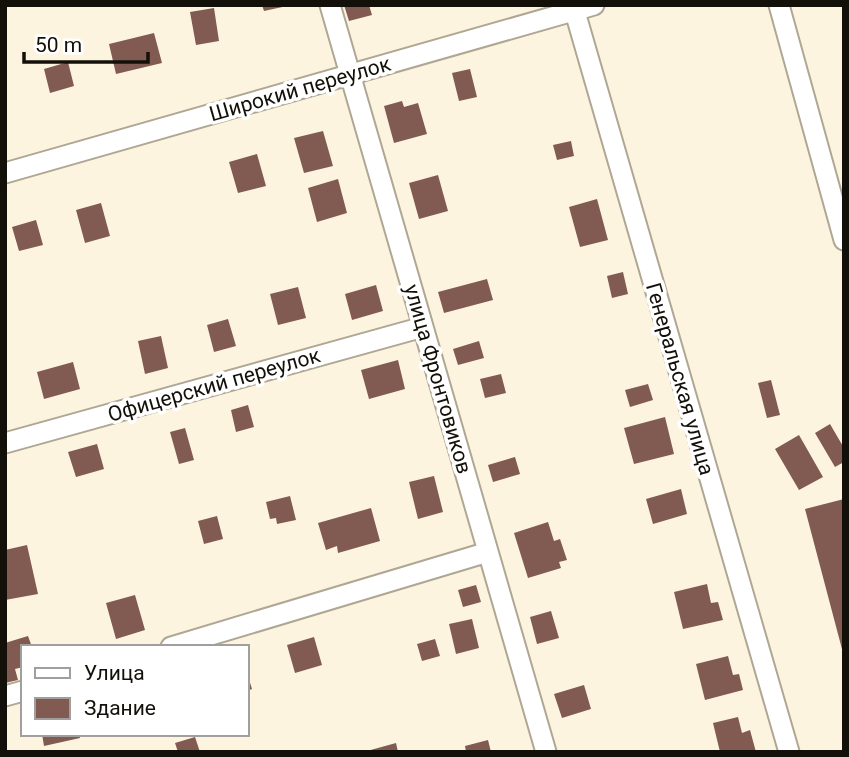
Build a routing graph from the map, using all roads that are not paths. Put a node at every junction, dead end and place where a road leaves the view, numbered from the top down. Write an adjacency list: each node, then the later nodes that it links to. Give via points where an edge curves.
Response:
1 (330, 5): 5 (street, улица Фронтовиков)
2 (594, 5): 4 (street, Широкий переулок)
3 (779, 5): 7 (street)
4 (573, 8): 5 (street, Широкий переулок); 13 (street, Генеральская улица)
5 (350, 75): 6 (street, Широкий переулок); 8 (street, улица Фронтовиков)
6 (5, 173)
7 (843, 233)
8 (423, 327): 9 (street, Офицерский переулок); 10 (street, улица Фронтовиков)
9 (5, 443)
10 (488, 552): 11 (street); 12 (street, улица Фронтовиков)
11 (178, 645)
12 (546, 752)
13 (789, 752)

